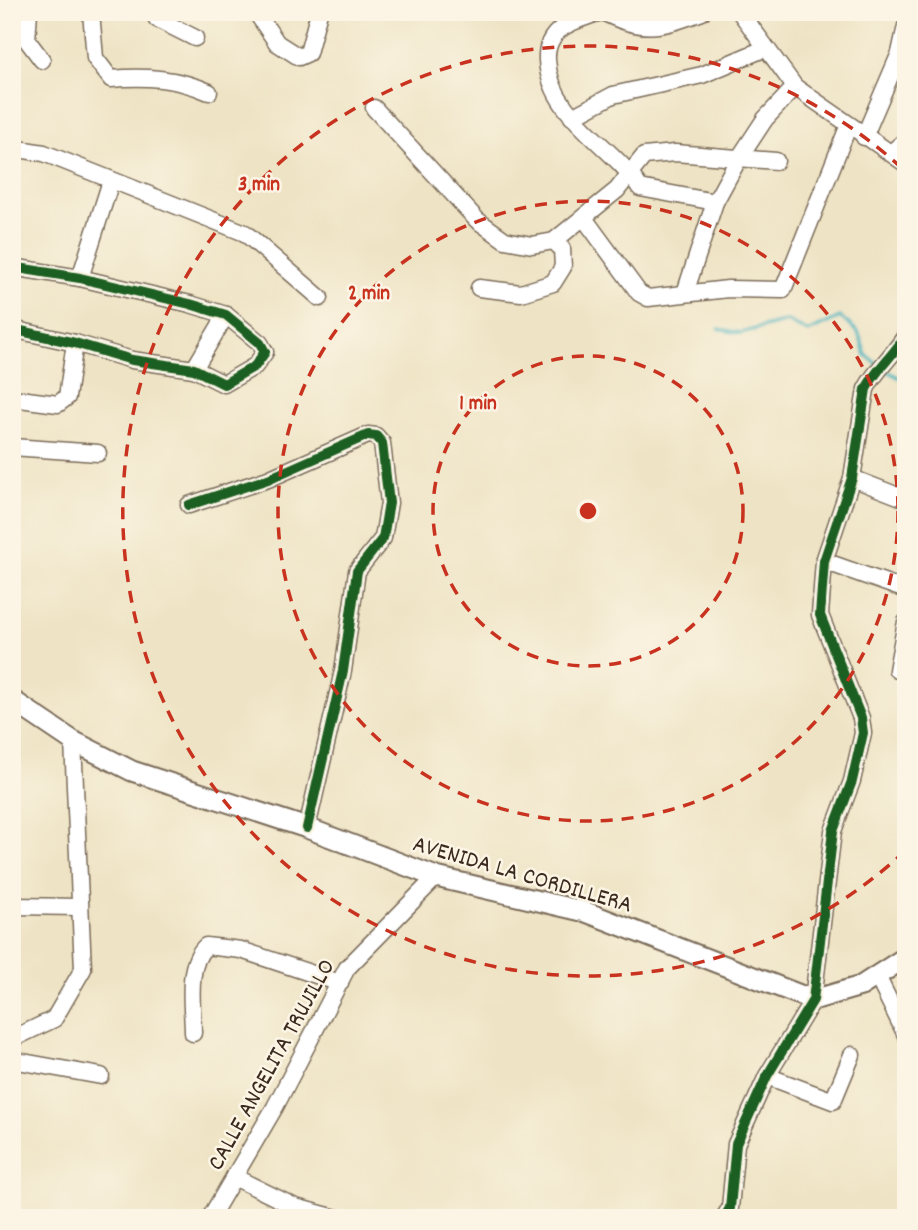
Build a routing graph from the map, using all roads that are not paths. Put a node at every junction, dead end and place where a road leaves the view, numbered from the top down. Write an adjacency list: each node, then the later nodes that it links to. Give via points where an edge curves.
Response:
1 (29, 12): 12 (street, via 27,40)
2 (91, 12): 14 (street, via 94,58 111,79 144,76)
3 (153, 12): 10 (street, via 157,19)
4 (256, 12): 5 (street, via 277,43 299,57 308,53)
5 (319, 12)
6 (602, 12): 7 (street, via 625,24 647,28); 16 (street, via 558,29 546,47 548,76)
7 (702, 12)
8 (740, 12): 11 (street)
9 (906, 26): 18 (street, via 900,54)
10 (195, 38)
11 (766, 48): 13 (street); 16 (street, via 702,75 613,95)
12 (42, 60)
13 (795, 87): 17 (street); 22 (street, via 765,119)
14 (209, 92)
15 (374, 108): 29 (street, via 447,190 505,240 532,245)
16 (572, 117): 25 (street)
17 (848, 127): 18 (street); 33 (street, via 783,290)
18 (864, 137): 21 (street)
19 (906, 140): 21 (street)
20 (12, 148): 26 (street, via 44,153)
21 (892, 152): 24 (street)
22 (738, 160): 23 (street); 25 (street, via 675,153 644,156); 27 (street)
23 (776, 161)
24 (906, 164)
25 (630, 171): 27 (street, via 640,188 648,191); 28 (street, via 617,190)
26 (111, 181): 31 (street); 34 (street, via 245,233)
27 (715, 202): 33 (street)
28 (584, 218): 29 (street); 33 (street, via 639,293 648,298)
29 (554, 241): 32 (street, via 562,249 563,267 553,283 521,293)
30 (12, 267): 31 (street)
31 (80, 278): 35 (street)
32 (479, 288)
33 (685, 293)
34 (320, 298)
35 (226, 315): 39 (street); 39 (street, via 265,352 255,366 230,383)
36 (12, 329): 38 (street)
37 (906, 335): 43 (street, via 872,376 862,405)
38 (75, 343): 39 (street, via 132,360); 40 (street, via 67,397 58,404)
39 (194, 369)
40 (12, 398)
41 (12, 447): 42 (street)
42 (98, 453)
43 (852, 478): 44 (street); 46 (street)
44 (906, 499)
45 (189, 505): 52 (street, via 268,479 368,435 383,443 389,503 383,538 357,571 343,671)
46 (824, 561): 47 (street); 59 (street, via 820,615 863,733 852,781 833,831)
47 (906, 590)
48 (906, 622): 49 (street)
49 (897, 670)
50 (12, 699): 51 (main road, AVENIDA LA CORDILLERA)
51 (72, 741): 52 (main road, AVENIDA LA CORDILLERA, via 132,771); 55 (street)
52 (307, 828): 53 (main road, AVENIDA LA CORDILLERA)
53 (436, 877): 58 (street, CALLE ANGELITA TRUJILLO, via 347,968); 59 (main road, AVENIDA LA CORDILLERA, via 586,912)
54 (12, 906): 55 (street)
55 (79, 907): 62 (street, via 83,969 54,1018)
56 (906, 957): 57 (main road)
57 (877, 976): 59 (main road, via 861,986); 61 (street)
58 (340, 983): 60 (street, via 241,950 206,946 198,953 193,972); 67 (street, CALLE ANGELITA TRUJILLO)
59 (813, 1000): 66 (street)
60 (192, 1033)
61 (906, 1035)
62 (12, 1039)
63 (852, 1055): 66 (street, via 833,1101)
64 (12, 1060): 65 (street)
65 (100, 1076)
66 (767, 1076): 70 (street, via 736,1144 730,1208)
67 (234, 1177): 68 (street, CALLE ANGELITA TRUJILLO); 69 (street, via 295,1207)
68 (209, 1218)
69 (336, 1218)
70 (724, 1218)

